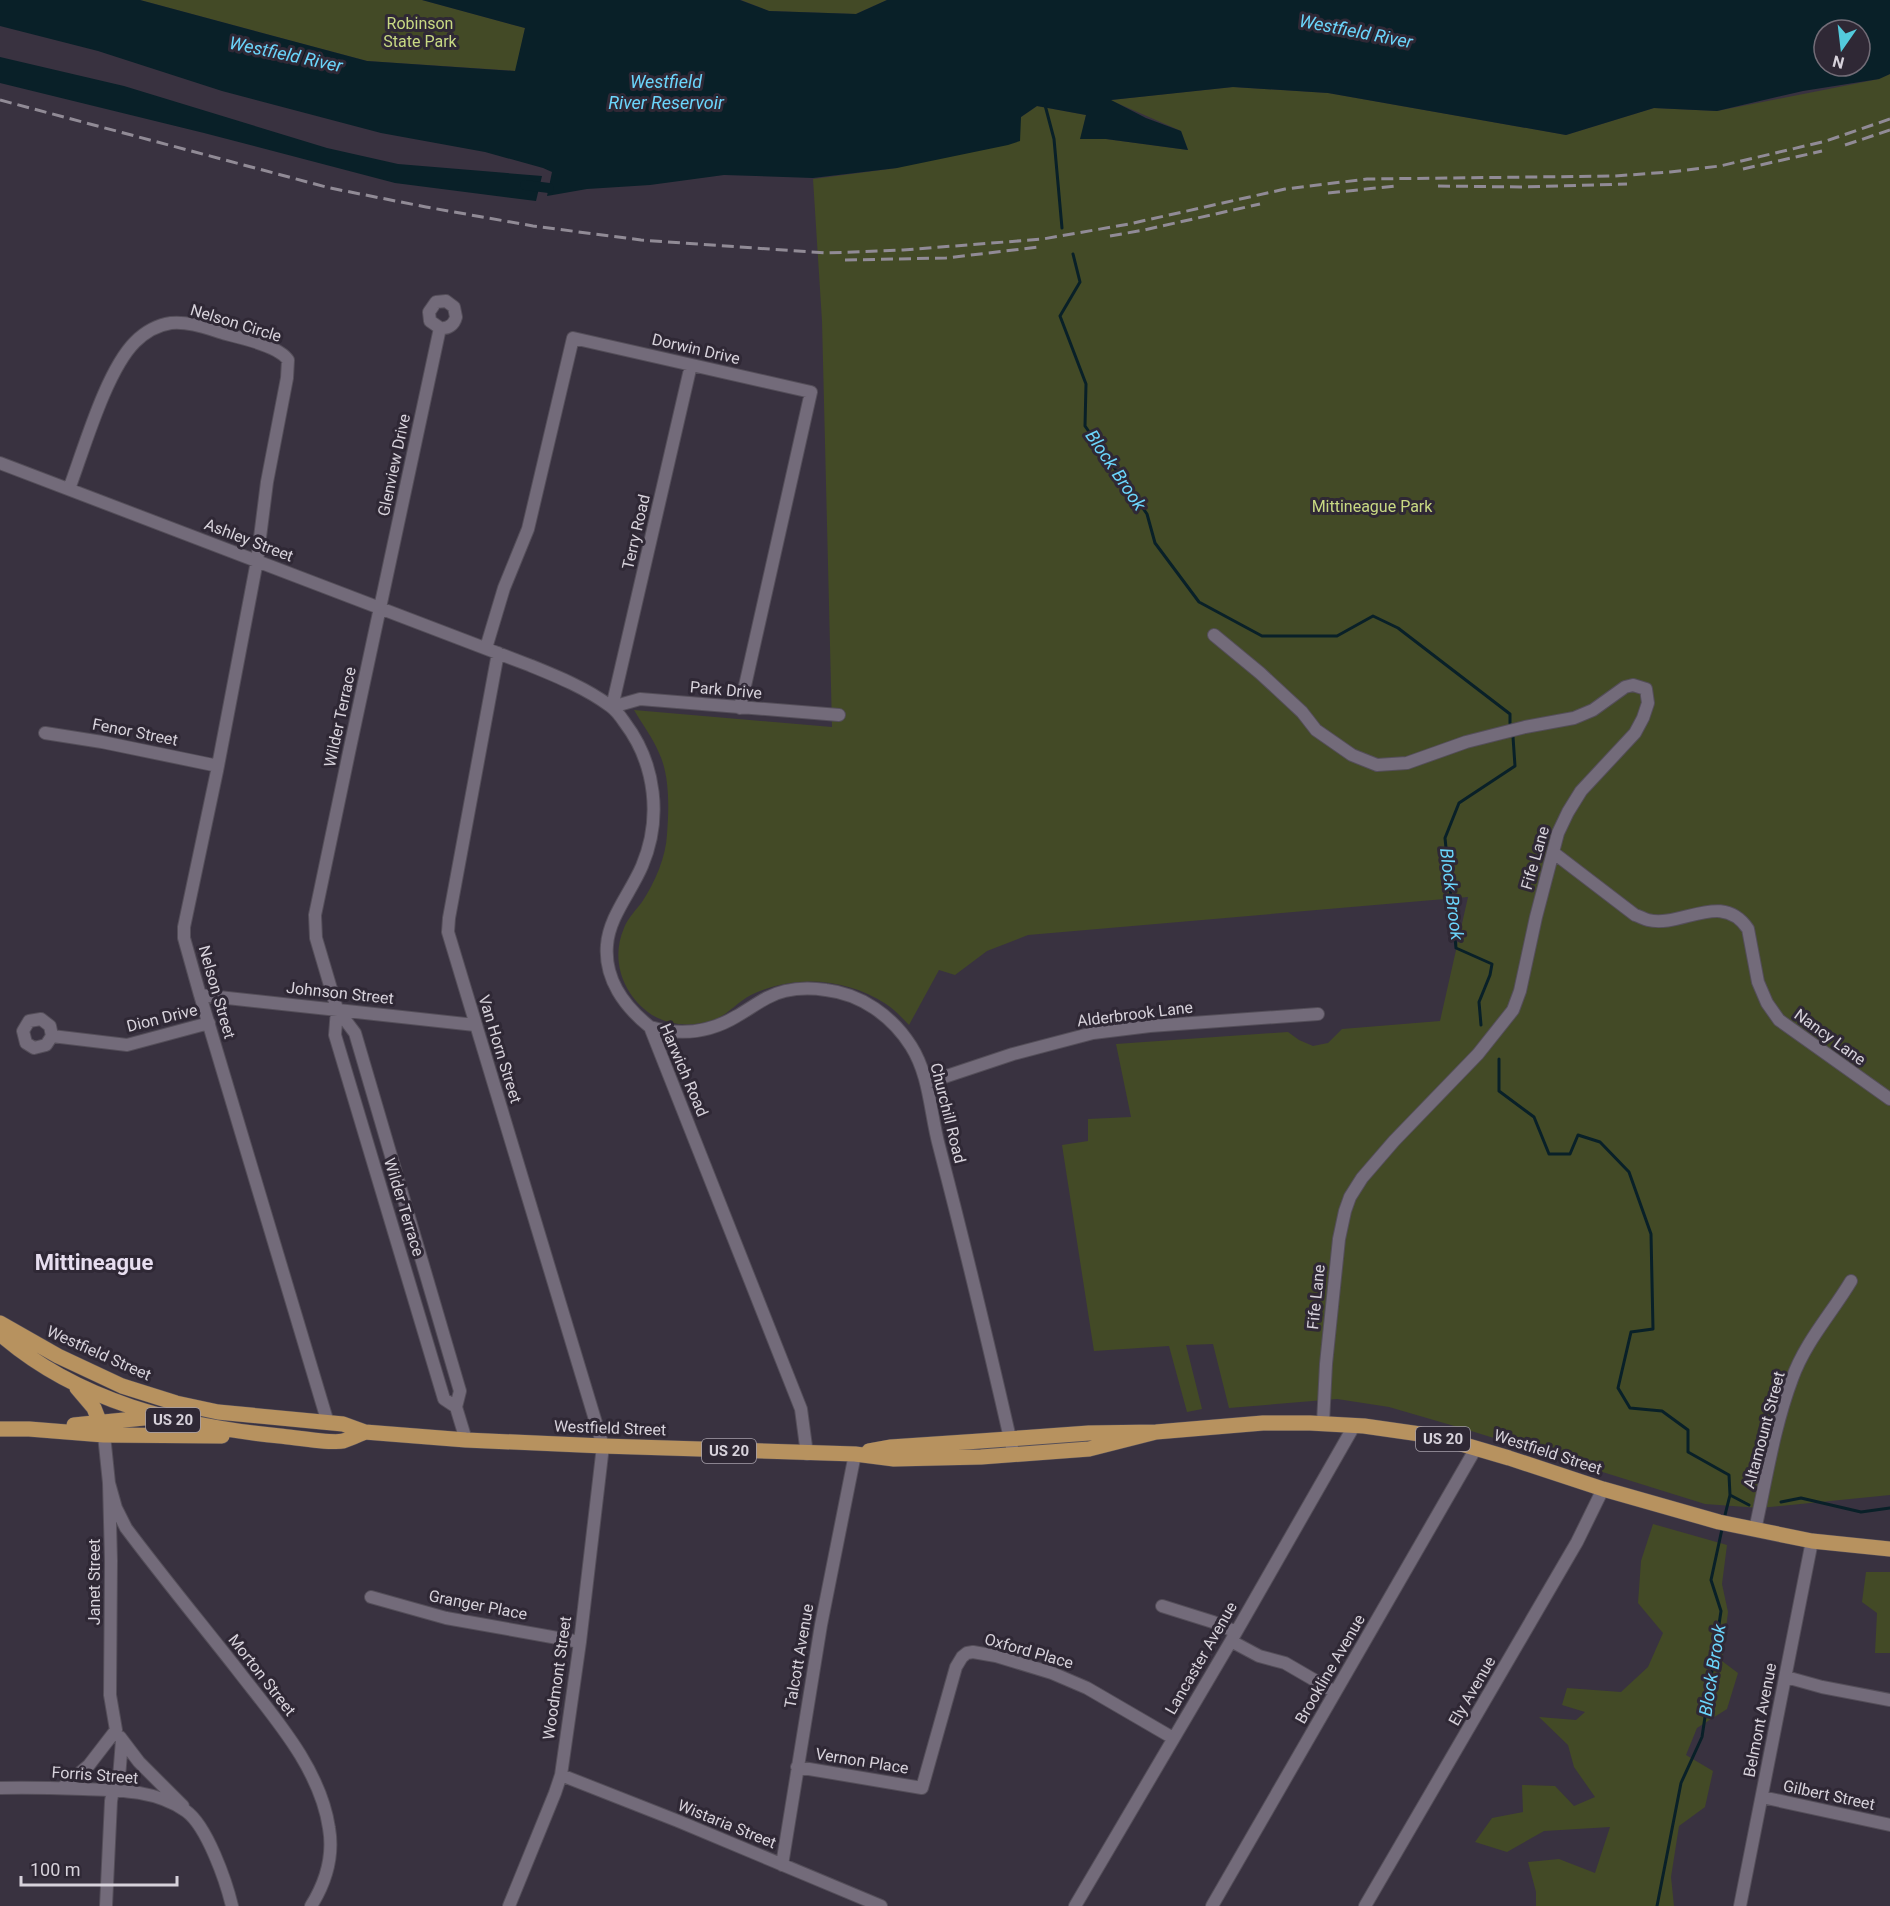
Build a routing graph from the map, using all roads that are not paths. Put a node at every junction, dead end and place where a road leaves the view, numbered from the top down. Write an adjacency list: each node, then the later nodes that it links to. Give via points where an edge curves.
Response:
1 (440, 328): 6 (street, Glenview Drive)
2 (691, 365): 8 (street, Dorwin Drive, via 573,338 528,529 498,606); 9 (street, Terry Road); 10 (street, Dorwin Drive, via 811,392)
3 (0, 463): 4 (street, Ashley Street)
4 (69, 489): 5 (street, Ashley Street); 5 (street, Nelson Circle, via 116,370 146,333 181,323 268,347 286,356 289,366)
5 (257, 561): 6 (street, Ashley Street); 13 (street, Nelson Street)
6 (381, 609): 8 (street, Ashley Street); 16 (street, Wilder Terrace, via 315,915 316,938)
7 (1214, 635): 14 (street, Fife Lane, via 1302,712 1316,730 1352,755 1377,765 1407,763 1480,738 1574,718 1597,708 1625,687 1646,689 1644,718 1581,791 1558,833)
8 (492, 651): 9 (street, Harwich Road, via 557,677); 19 (street, Van Horn Street, via 448,923)
9 (612, 707): 10 (street, Park Drive, via 639,699); 20 (street, Harwich Road, via 640,745 654,808 647,854 613,923 607,958 612,980 622,997)
10 (740, 708): 11 (street, Park Drive)
11 (839, 715)
12 (45, 733): 13 (street, Fenor Street)
13 (218, 766): 15 (street, Nelson Street, via 183,933)
14 (1554, 853): 23 (street, Nancy Lane, via 1647,920 1712,911 1735,915 1748,929 1758,982 1779,1020); 35 (street, Fife Lane, via 1512,1010 1478,1054 1387,1148 1350,1197 1339,1239)
15 (200, 994): 16 (street, Johnson Street); 18 (street, Nelson Street)
16 (337, 1008): 19 (street, Johnson Street); 24 (street, Wilder Terrace, via 355,1033); 25 (street, Wilder Terrace, via 335,1035)
17 (1318, 1014): 22 (street, Alderbrook Lane, via 1093,1033)
18 (209, 1023): 21 (street, Dion Drive, via 127,1045); 34 (street, Nelson Street)
19 (475, 1024): 44 (street, Van Horn Street)
20 (650, 1027): 22 (street, Churchill Road, via 683,1033 701,1031 786,991 844,993 873,1006 899,1031 917,1057); 46 (street, Harwich Road, via 801,1409)
21 (52, 1036)
22 (926, 1083): 42 (street, Churchill Road)
23 (1890, 1099)
24 (390, 1152): 25 (street); 26 (street, Wilder Terrace)
25 (372, 1159): 28 (street, Wilder Terrace)
26 (427, 1278): 28 (street); 32 (street, Wilder Terrace, via 460,1391)
27 (1851, 1281): 51 (street, Altamount Street, via 1811,1339 1792,1378)
28 (409, 1282): 32 (street, Wilder Terrace, via 444,1399)
29 (0, 1323): 34 (main road, Westfield Street / US 20, via 91,1372 157,1398 218,1412)
30 (0, 1334): 31 (main road, Westfield Street / US 20)
31 (66, 1378): 33 (main road, Westfield Street / US 20, via 102,1396); 38 (main road, via 89,1400)
32 (456, 1407): 43 (street, Wilder Terrace)
33 (160, 1416): 38 (main road); 39 (main road, Westfield Street / US 20)
34 (328, 1423): 40 (main road, Westfield Street / US 20)
35 (1323, 1423): 36 (main road, Westfield Street / US 20); 41 (main road, Westfield Street / US 20, via 1245,1424)
36 (1354, 1426): 45 (main road, Westfield Street / US 20, via 1419,1434); 56 (street, Lancaster Avenue)
37 (0, 1429): 38 (main road)
38 (102, 1429): 39 (main road, via 216,1437); 49 (street, Janet Street)
39 (248, 1432): 40 (main road, Westfield Street / US 20, via 342,1442)
40 (364, 1432): 43 (main road, Westfield Street / US 20)
41 (1155, 1432): 42 (main road, Westfield Street / US 20); 48 (main road, Westfield Street / US 20, via 1089,1449)
42 (1010, 1439): 47 (main road, Westfield Street / US 20, via 891,1447); 48 (street, Churchill Road)
43 (466, 1440): 44 (main road, Westfield Street / US 20)
44 (603, 1446): 46 (main road, Westfield Street / US 20); 57 (street, Woodmont Street)
45 (1476, 1448): 50 (main road, Westfield Street / US 20); 59 (street, Brookline Avenue)
46 (807, 1454): 47 (main road, Westfield Street / US 20)
47 (855, 1454): 48 (main road, Westfield Street / US 20, via 894,1459); 63 (street, Talcott Avenue)
48 (1014, 1454)
49 (109, 1483): 61 (street, Janet Street, via 110,1695); 75 (street, Morton Street, via 126,1528 284,1730 309,1772 325,1811 331,1845 325,1878)
50 (1603, 1489): 51 (main road, Westfield Street / US 20); 80 (street, Ely Avenue, via 1571,1553)
51 (1755, 1530): 52 (main road, Westfield Street / US 20)
52 (1812, 1541): 53 (main road, Westfield Street / US 20); 58 (street, Belmont Avenue)
53 (1890, 1549)
54 (371, 1597): 57 (street, Granger Place, via 446,1618)
55 (1162, 1606): 56 (street, via 1213,1622)
56 (1234, 1636): 59 (street, via 1259,1656 1285,1664); 62 (street, Lancaster Avenue)
57 (580, 1642): 64 (street, Woodmont Street)
58 (1786, 1677): 60 (street); 69 (street, Belmont Avenue)
59 (1335, 1692): 79 (street, Brookline Avenue)
60 (1890, 1700)
61 (119, 1735): 66 (street); 68 (street, Janet Street, via 119,1778); 70 (street, Janet Street)
62 (1173, 1738): 67 (street, Oxford Place, via 1065,1677 996,1656 967,1653 956,1667); 78 (street, Lancaster Avenue)
63 (797, 1767): 67 (street, Vernon Place); 72 (street, Talcott Avenue)
64 (561, 1775): 72 (street, Wistaria Street); 76 (street, Woodmont Street)
65 (0, 1788): 66 (street, Forris Street)
66 (62, 1788): 68 (street, Forris Street)
67 (922, 1788)
68 (113, 1790): 70 (street, Forris Street, via 154,1796); 73 (street, Janet Street)
69 (1762, 1797): 71 (street, Gilbert Street); 81 (street, Belmont Avenue)
70 (187, 1812): 74 (street, Forris Street, via 216,1858)
71 (1890, 1825)
72 (782, 1865): 77 (street, Wistaria Street)
73 (106, 1906)
74 (232, 1906)
75 (311, 1906)
76 (509, 1906)
77 (881, 1906)
78 (1075, 1906)
79 (1212, 1906)
80 (1365, 1906)
81 (1740, 1906)

